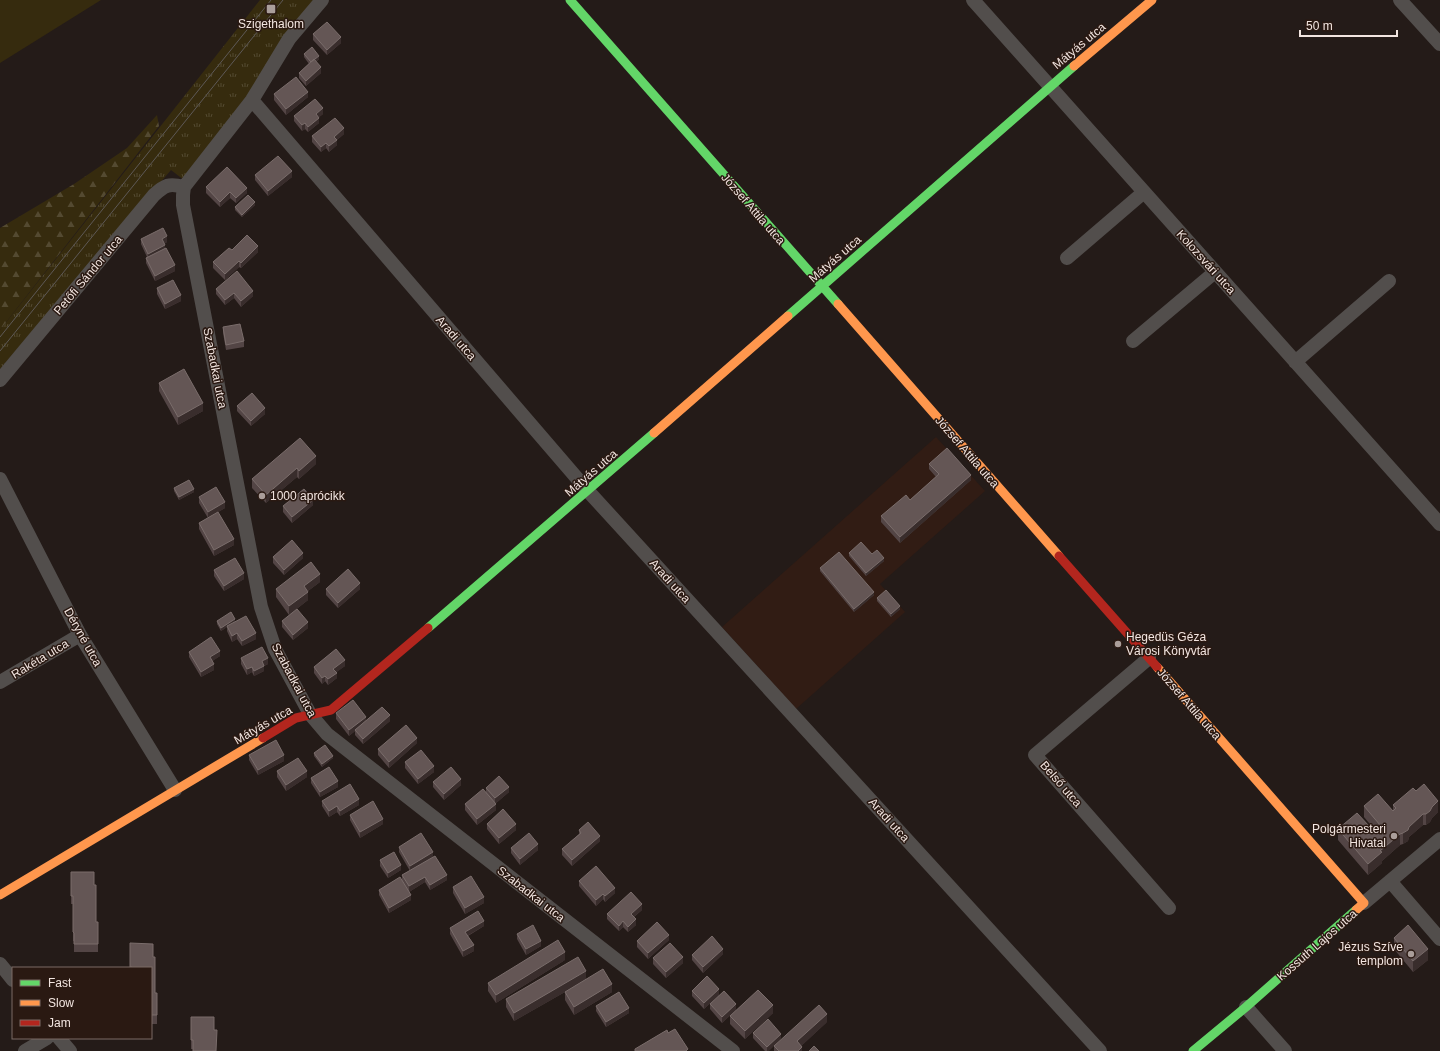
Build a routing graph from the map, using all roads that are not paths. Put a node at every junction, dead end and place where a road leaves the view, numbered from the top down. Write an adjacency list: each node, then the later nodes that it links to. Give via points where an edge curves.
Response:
1 (322, 0): 8 (street, via 289,39)
2 (570, 0): 14 (street, József Attila utca)
3 (973, 0): 7 (street, Kolozsvári utca)
4 (1152, 0): 7 (street, Mátyás utca)
5 (1400, 0): 6 (street)
6 (1440, 44)
7 (1050, 87): 10 (street, Kolozsvári utca); 14 (street, Mátyás utca)
8 (252, 100): 9 (street); 19 (street, Aradi utca)
9 (184, 187): 17 (street, Petőfi Sándor utca, via 174,184 163,187 154,195); 24 (street, Szabadkai utca, via 183,205 261,607 275,649)
10 (1144, 192): 11 (street); 12 (street, Kolozsvári utca)
11 (1067, 258)
12 (1215, 272): 15 (street); 16 (street, Kolozsvári utca)
13 (1389, 281): 16 (street)
14 (821, 287): 19 (street, Mátyás utca); 22 (street, József Attila utca)
15 (1133, 341)
16 (1295, 362): 20 (street, Kolozsvári utca)
17 (0, 380)
18 (0, 479): 21 (street, Déryné utca)
19 (588, 491): 24 (street, Mátyás utca, via 331,710); 40 (street, Aradi utca)
20 (1440, 524)
21 (80, 635): 23 (street, Rakéta utca); 25 (street, Déryné utca)
22 (1149, 658): 29 (street, József Attila utca); 30 (street, Belső utca, via 1035,755)
23 (0, 682)
24 (310, 714): 25 (street, Mátyás utca, via 296,718); 39 (street, Szabadkai utca, via 327,734 361,762)
25 (175, 790): 28 (street, Mátyás utca)
26 (1440, 839): 27 (street, Kossuth Lajos utca)
27 (1390, 881): 29 (street, Kossuth Lajos utca); 31 (street)
28 (0, 895)
29 (1364, 903): 34 (street, Kossuth Lajos utca)
30 (1169, 908)
31 (1440, 939)
32 (0, 964): 33 (street)
33 (12, 979)
34 (1246, 1007): 41 (street, Kossuth Lajos utca); 42 (street)
35 (44, 1039): 37 (street)
36 (61, 1039): 38 (street)
37 (25, 1051)
38 (70, 1051)
39 (733, 1051)
40 (1100, 1051)
41 (1193, 1051)
42 (1285, 1051)

